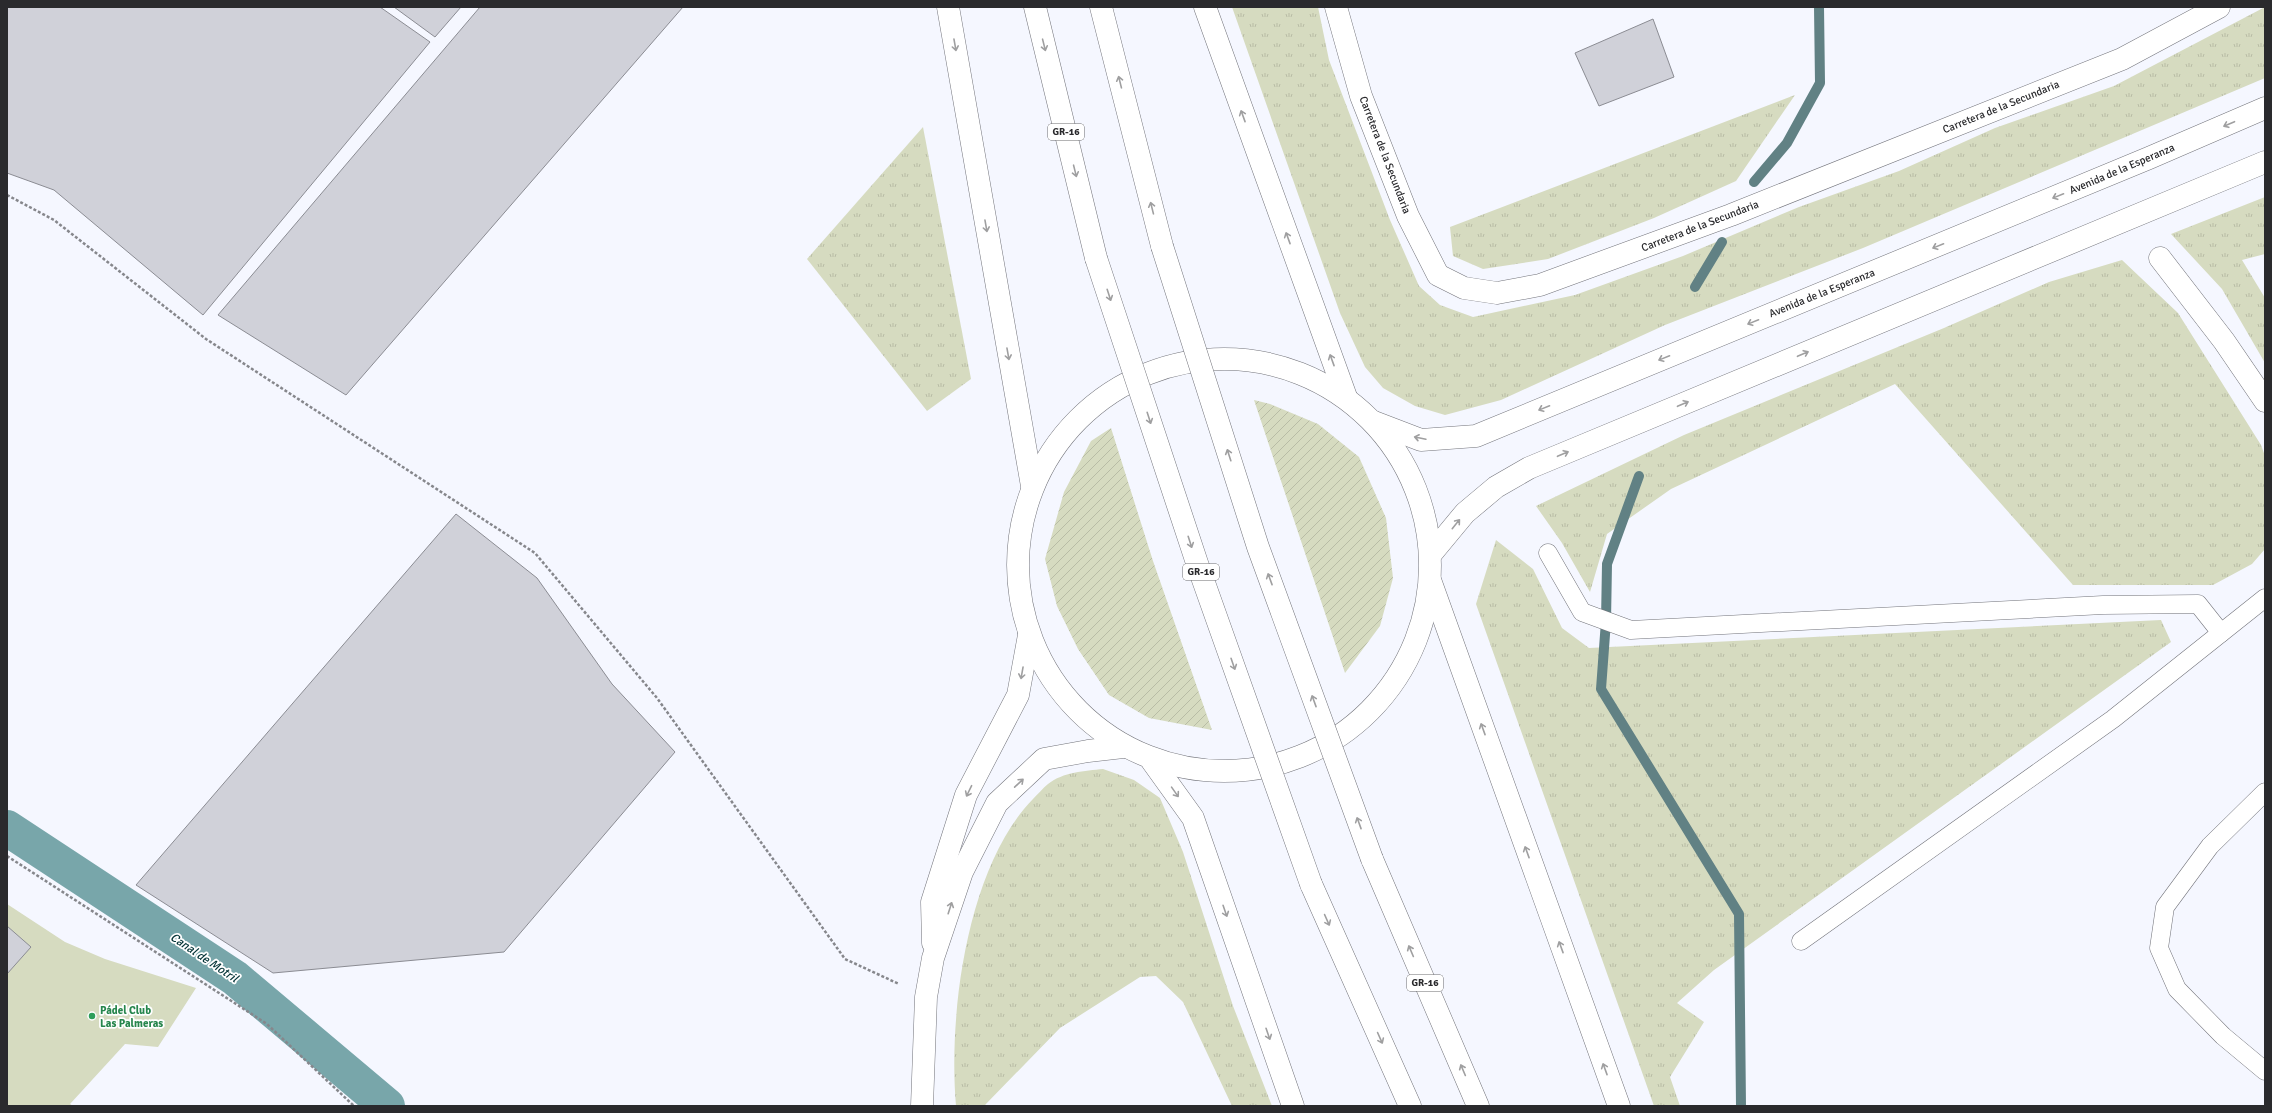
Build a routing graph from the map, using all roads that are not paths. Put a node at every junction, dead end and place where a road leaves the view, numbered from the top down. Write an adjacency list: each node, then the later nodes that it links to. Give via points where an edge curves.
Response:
1 (948, 7): 13 (main road, one-way to 13)
2 (1035, 7): 28 (main road, GR-16, one-way to 28, bridge, via 1096,258 1197,563 1311,884)
3 (1101, 7): 29 (main road, GR-16, one-way to 3, bridge, via 1372,860 1258,547 1162,246)
4 (1205, 7): 10 (main road, one-way to 4)
5 (1336, 7): 6 (main road, Carretera de la Secundaria, via 1364,103 1408,216 1438,274 1464,288 1497,294 1540,285 1731,215 2122,59)
6 (2219, 7)
7 (2265, 108): 12 (main road, Avenida de la Esperanza, one-way to 12, via 2150,158 1476,436 1421,440)
8 (2265, 162): 15 (main road, one-way to 8, via 1465,513 1496,487 1529,468)
9 (2160, 258): 11 (main road, via 2224,341)
10 (1346, 397): 12 (main road); 13 (main road, via 1290,368 1229,357 1168,365 1111,391 1065,433)
11 (2265, 401)
12 (1374, 422): 15 (main road, via 1404,461 1422,506)
13 (1032, 486): 19 (main road, via 1019,535 1018,586)
14 (1548, 553): 18 (lane, via 1582,612 1631,630 2103,605 2198,604)
15 (1431, 554): 16 (main road)
16 (1430, 580): 21 (main road, via 1416,642 1384,697 1336,740 1278,766 1214,773); 30 (main road, one-way to 16)
17 (2265, 598): 18 (lane)
18 (2221, 633): 23 (lane, via 2113,719)
19 (1029, 635): 20 (main road, via 1050,680 1083,718); 24 (main road, one-way to 24, via 1018,694 966,795 932,902)
20 (1124, 747): 21 (main road); 24 (main road, one-way to 20, via 962,872 997,803 1044,759)
21 (1152, 760): 27 (main road, one-way to 27, via 1193,818)
22 (2265, 792): 25 (lane, via 2210,846 2165,907 2159,948 2177,989 2223,1036)
23 (1800, 941)
24 (933, 958): 26 (main road, via 926,997)
25 (2265, 1071)
26 (922, 1106)
27 (1293, 1106)
28 (1410, 1106)
29 (1478, 1106)
30 (1619, 1106)

